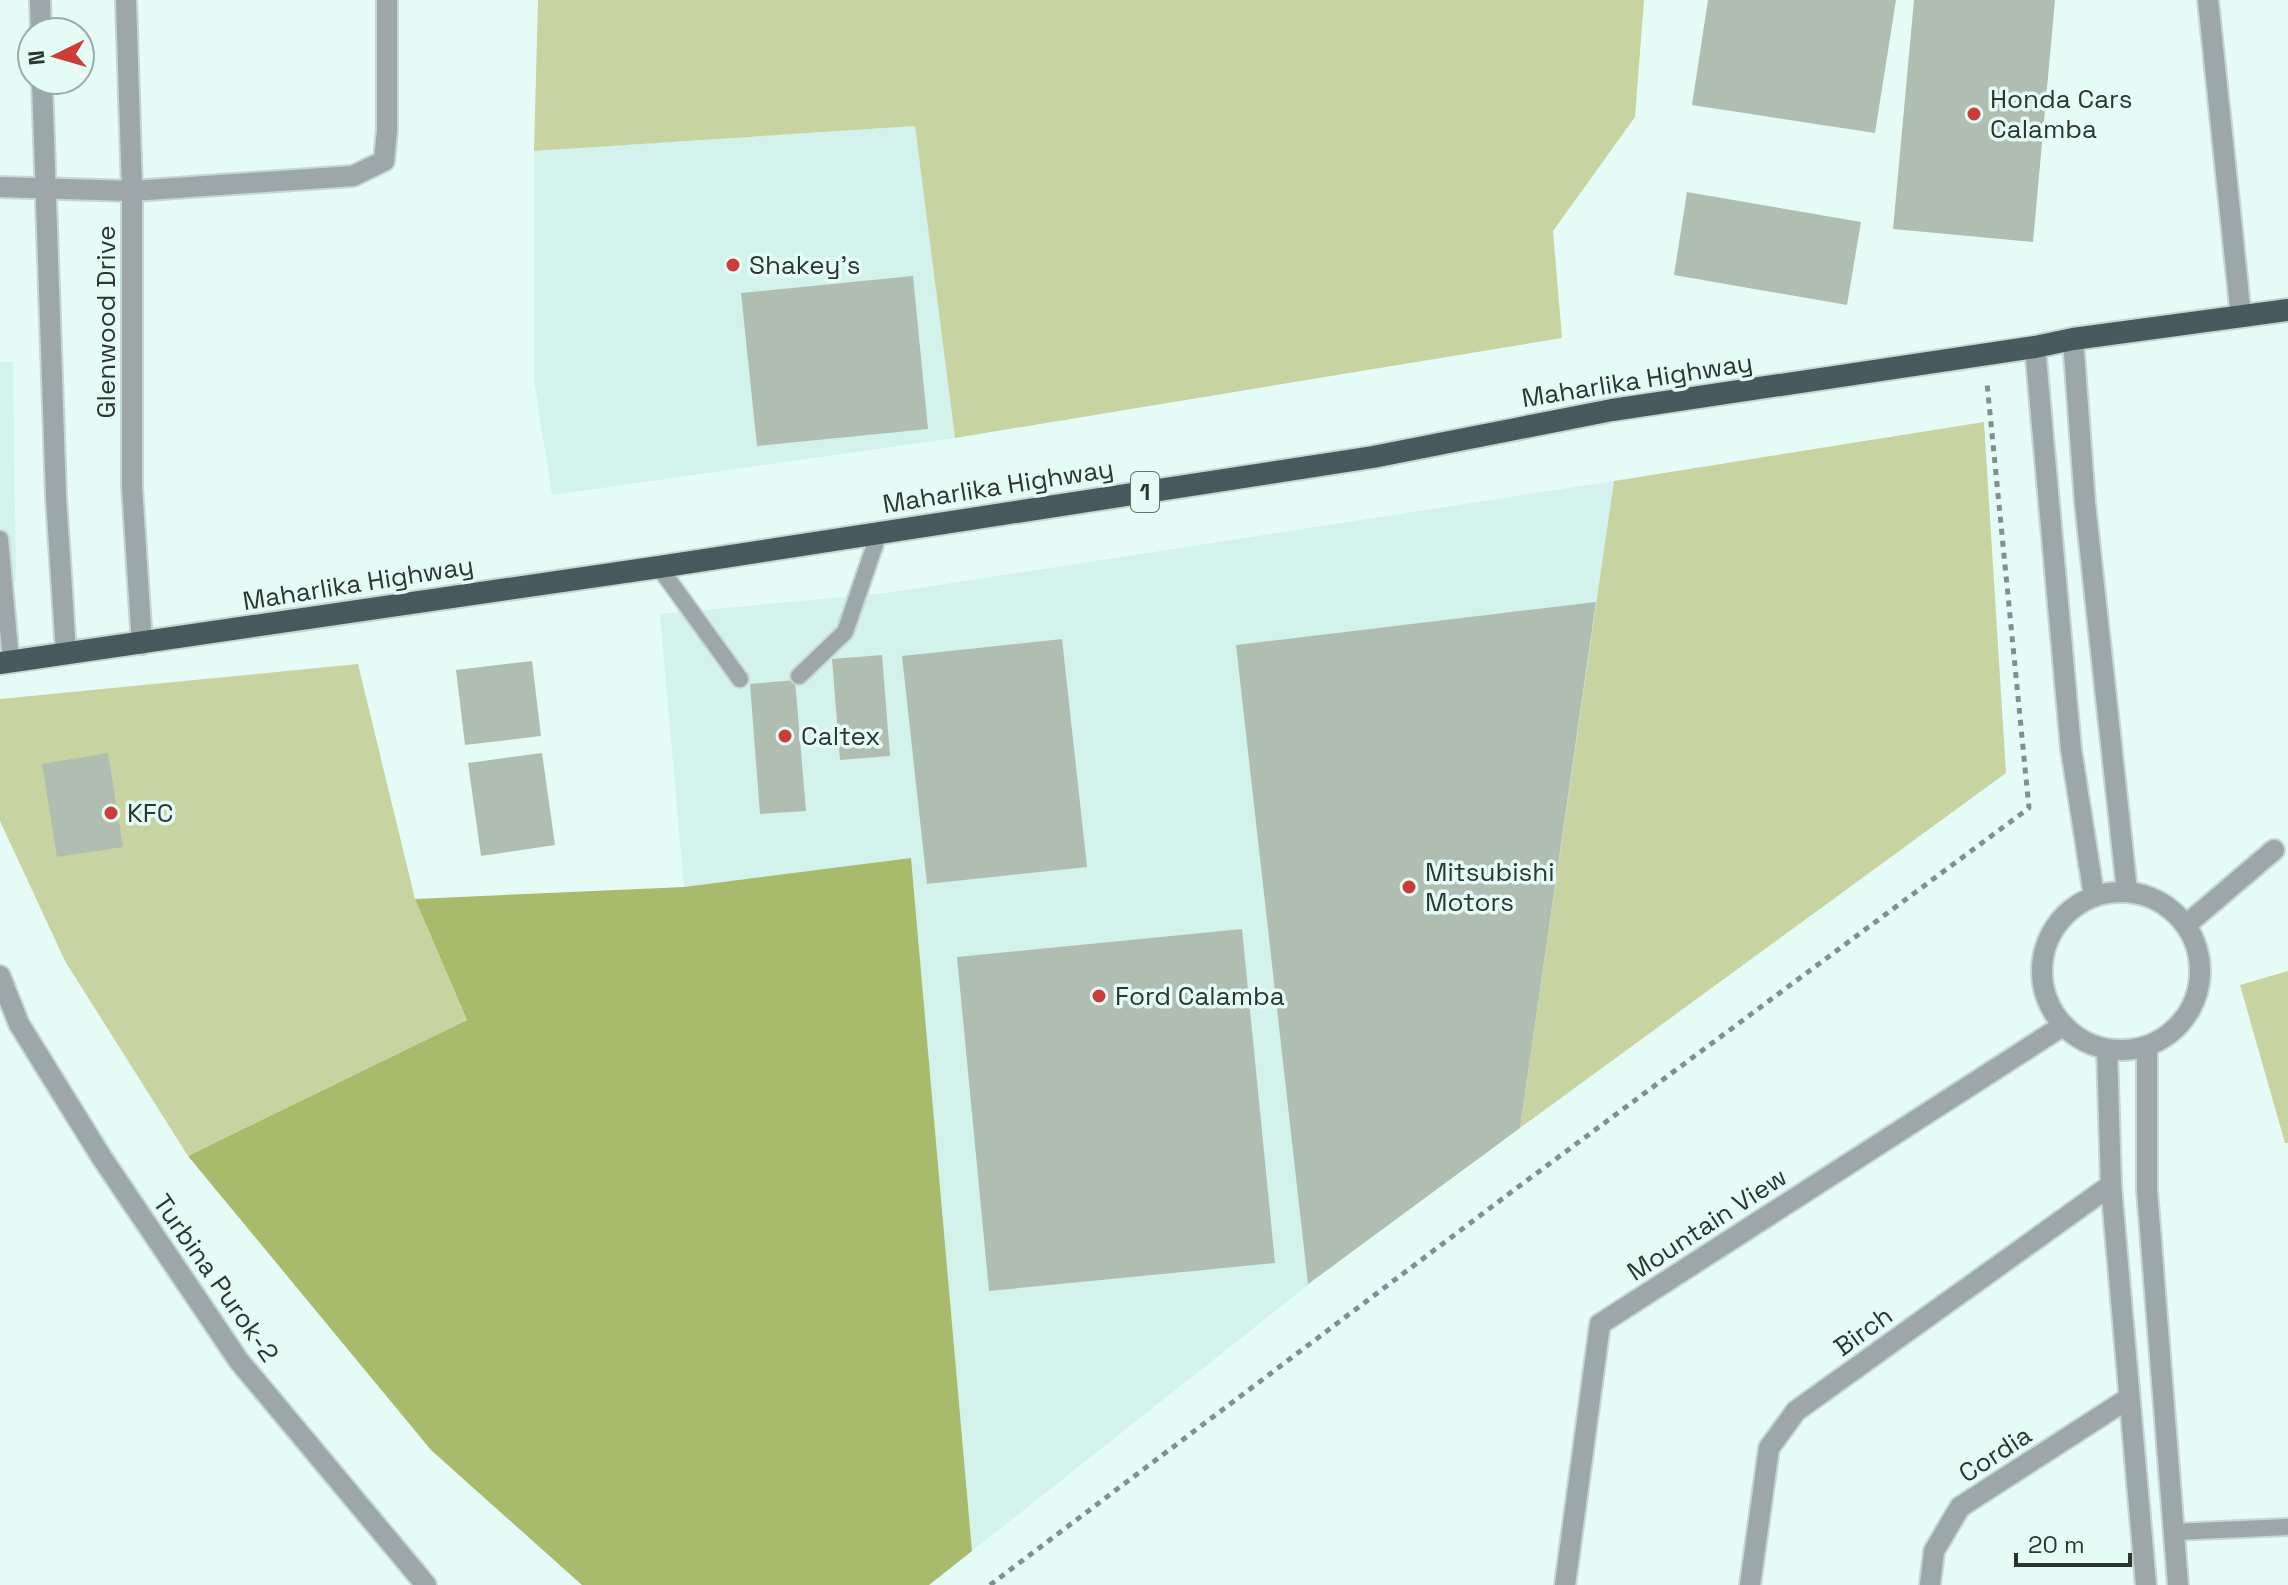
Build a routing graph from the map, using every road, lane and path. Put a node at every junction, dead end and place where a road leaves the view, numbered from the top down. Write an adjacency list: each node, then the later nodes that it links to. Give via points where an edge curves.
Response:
1 (126, 0): 7 (street, Glenwood Drive)
2 (387, 0): 7 (street, via 384,161 353,176)
3 (2208, 0): 9 (street)
4 (42, 96): 6 (street, Glenwood Drive)
5 (0, 187): 6 (street)
6 (43, 188): 7 (street); 17 (street, Glenwood Drive)
7 (132, 191): 16 (street, Glenwood Drive, via 132,487)
8 (2288, 310): 9 (highway, Maharlika Highway / 1)
9 (2241, 317): 10 (highway, Maharlika Highway / 1)
10 (2073, 339): 11 (highway, Maharlika Highway / 1); 22 (street, via 2085,503)
11 (2035, 347): 12 (highway, Maharlika Highway / 1); 23 (street, via 2071,749)
12 (1985, 354): 13 (highway, Maharlika Highway / 1, via 1612,410 1373,457); 34 (path, via 2029,808)
13 (879, 533): 15 (highway, Maharlika Highway / 1); 19 (lane, via 845,632)
14 (0, 539): 18 (lane)
15 (659, 567): 16 (highway, Maharlika Highway / 1); 20 (lane)
16 (142, 644): 17 (highway, Maharlika Highway / 1)
17 (66, 654): 18 (highway, Maharlika Highway / 1)
18 (5, 662)
19 (799, 676)
20 (740, 679)
21 (2274, 850): 24 (street)
22 (2127, 891): 23 (street); 24 (street, via 2170,908)
23 (2094, 896): 26 (street, via 2071,909 2054,928 2044,952 2049,1003)
24 (2186, 925): 27 (street, via 2197,947 2197,995 2185,1017)
25 (0, 976): 33 (street, Turbina Purok-2, via 19,1024 239,1361)
26 (2064, 1025): 28 (street, via 2083,1041); 35 (street, Mountain View, via 1600,1324)
27 (2147, 1046): 28 (street); 32 (street, via 2147,1190)
28 (2107, 1049): 29 (street)
29 (2111, 1185): 30 (street); 36 (street, Birch, via 1796,1411 1769,1448)
30 (2129, 1398): 37 (street, Cordia, via 1960,1507 1934,1551); 38 (street)
31 (2288, 1527): 32 (lane)
32 (2173, 1532): 39 (street)
33 (426, 1585)
34 (990, 1585)
35 (1565, 1585)
36 (1750, 1585)
37 (1930, 1585)
38 (2146, 1585)
39 (2178, 1585)

